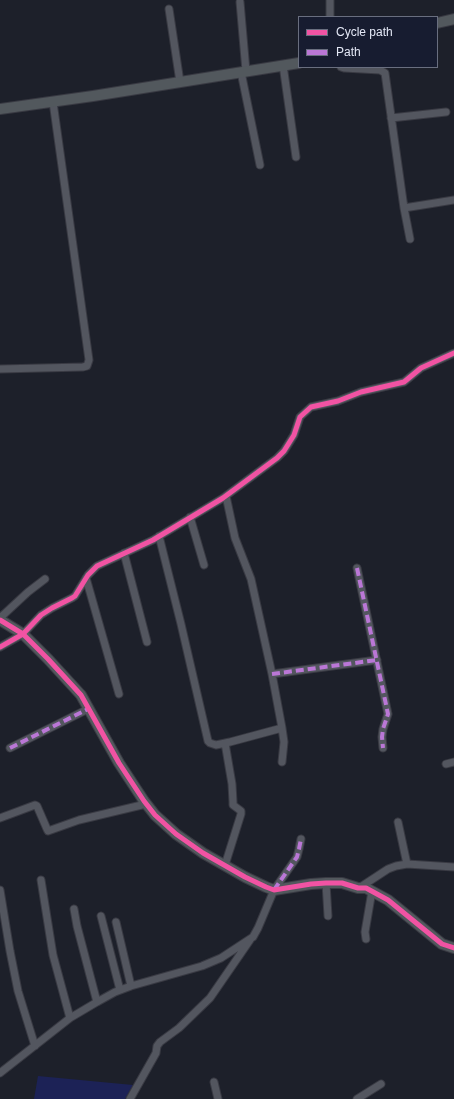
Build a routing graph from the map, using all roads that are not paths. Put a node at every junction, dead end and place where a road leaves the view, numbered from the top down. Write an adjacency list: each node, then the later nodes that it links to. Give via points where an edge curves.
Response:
1 (330, 0): 4 (street)
2 (240, 2): 10 (street)
3 (169, 8): 11 (street)
4 (330, 16)
5 (454, 20): 6 (street)
6 (438, 23)
7 (298, 62): 8 (street)
8 (283, 65): 10 (street); 16 (street)
9 (344, 68): 15 (street, via 380,70 385,73)
10 (244, 72): 11 (street); 17 (street)
11 (180, 82): 12 (street)
12 (53, 102): 13 (street); 22 (street, via 89,360 87,366 83,367)
13 (0, 109)
14 (446, 112): 15 (street)
15 (391, 118): 19 (street)
16 (296, 157)
17 (260, 165)
18 (454, 200): 19 (street)
19 (404, 208): 20 (street)
20 (410, 239)
21 (454, 353): 23 (street, via 426,365 404,382 311,407 300,417 294,435 284,452)
22 (0, 369)
23 (226, 496): 24 (street); 36 (street, via 235,538 251,579)
24 (190, 517): 25 (street); 27 (street)
25 (159, 536): 26 (street); 40 (street, via 208,741 216,745)
26 (124, 553): 29 (street, via 97,566); 33 (street)
27 (204, 565)
28 (357, 568): 35 (street)
29 (86, 578): 32 (street, via 75,596 46,611); 37 (street)
30 (45, 579): 31 (street)
31 (0, 619): 32 (street)
32 (23, 634): 34 (street); 38 (street, via 81,695)
33 (147, 642)
34 (0, 647)
35 (377, 660): 36 (street); 42 (street, via 388,714 382,737)
36 (272, 674): 39 (street)
37 (119, 694)
38 (88, 709): 41 (street); 46 (street, via 118,763)
39 (282, 728): 40 (street); 43 (street)
40 (225, 743): 51 (street, via 233,802 242,814)
41 (10, 748)
42 (384, 748)
43 (282, 762)
44 (454, 762): 45 (street)
45 (446, 764)
46 (146, 804): 47 (street, via 79,820 48,831 35,805); 51 (street, via 176,834)
47 (0, 818)
48 (398, 822): 50 (street)
49 (300, 839): 57 (street, via 297,857)
50 (407, 864): 52 (street); 55 (street, via 388,869)
51 (224, 865): 57 (street)
52 (454, 867)
53 (41, 880): 69 (street, via 53,955)
54 (326, 883): 55 (street, via 342,883); 57 (street); 61 (street)
55 (358, 888): 58 (street)
56 (0, 890): 70 (street, via 18,991)
57 (274, 890): 63 (street)
58 (372, 891): 64 (street); 65 (street, via 388,900 442,944)
59 (74, 909): 68 (street)
60 (101, 916): 67 (street)
61 (328, 916)
62 (116, 922): 66 (street)
63 (253, 937): 66 (street, via 221,958 202,966); 74 (street, via 210,998 179,1028 160,1042)
64 (366, 939)
65 (454, 948)
66 (131, 986): 67 (street)
67 (120, 990): 68 (street)
68 (96, 1002): 69 (street)
69 (70, 1018): 70 (street)
70 (35, 1046): 71 (street)
71 (0, 1073)
72 (214, 1082): 75 (street)
73 (381, 1084): 76 (street)
74 (130, 1099)
75 (218, 1099)
76 (356, 1099)

